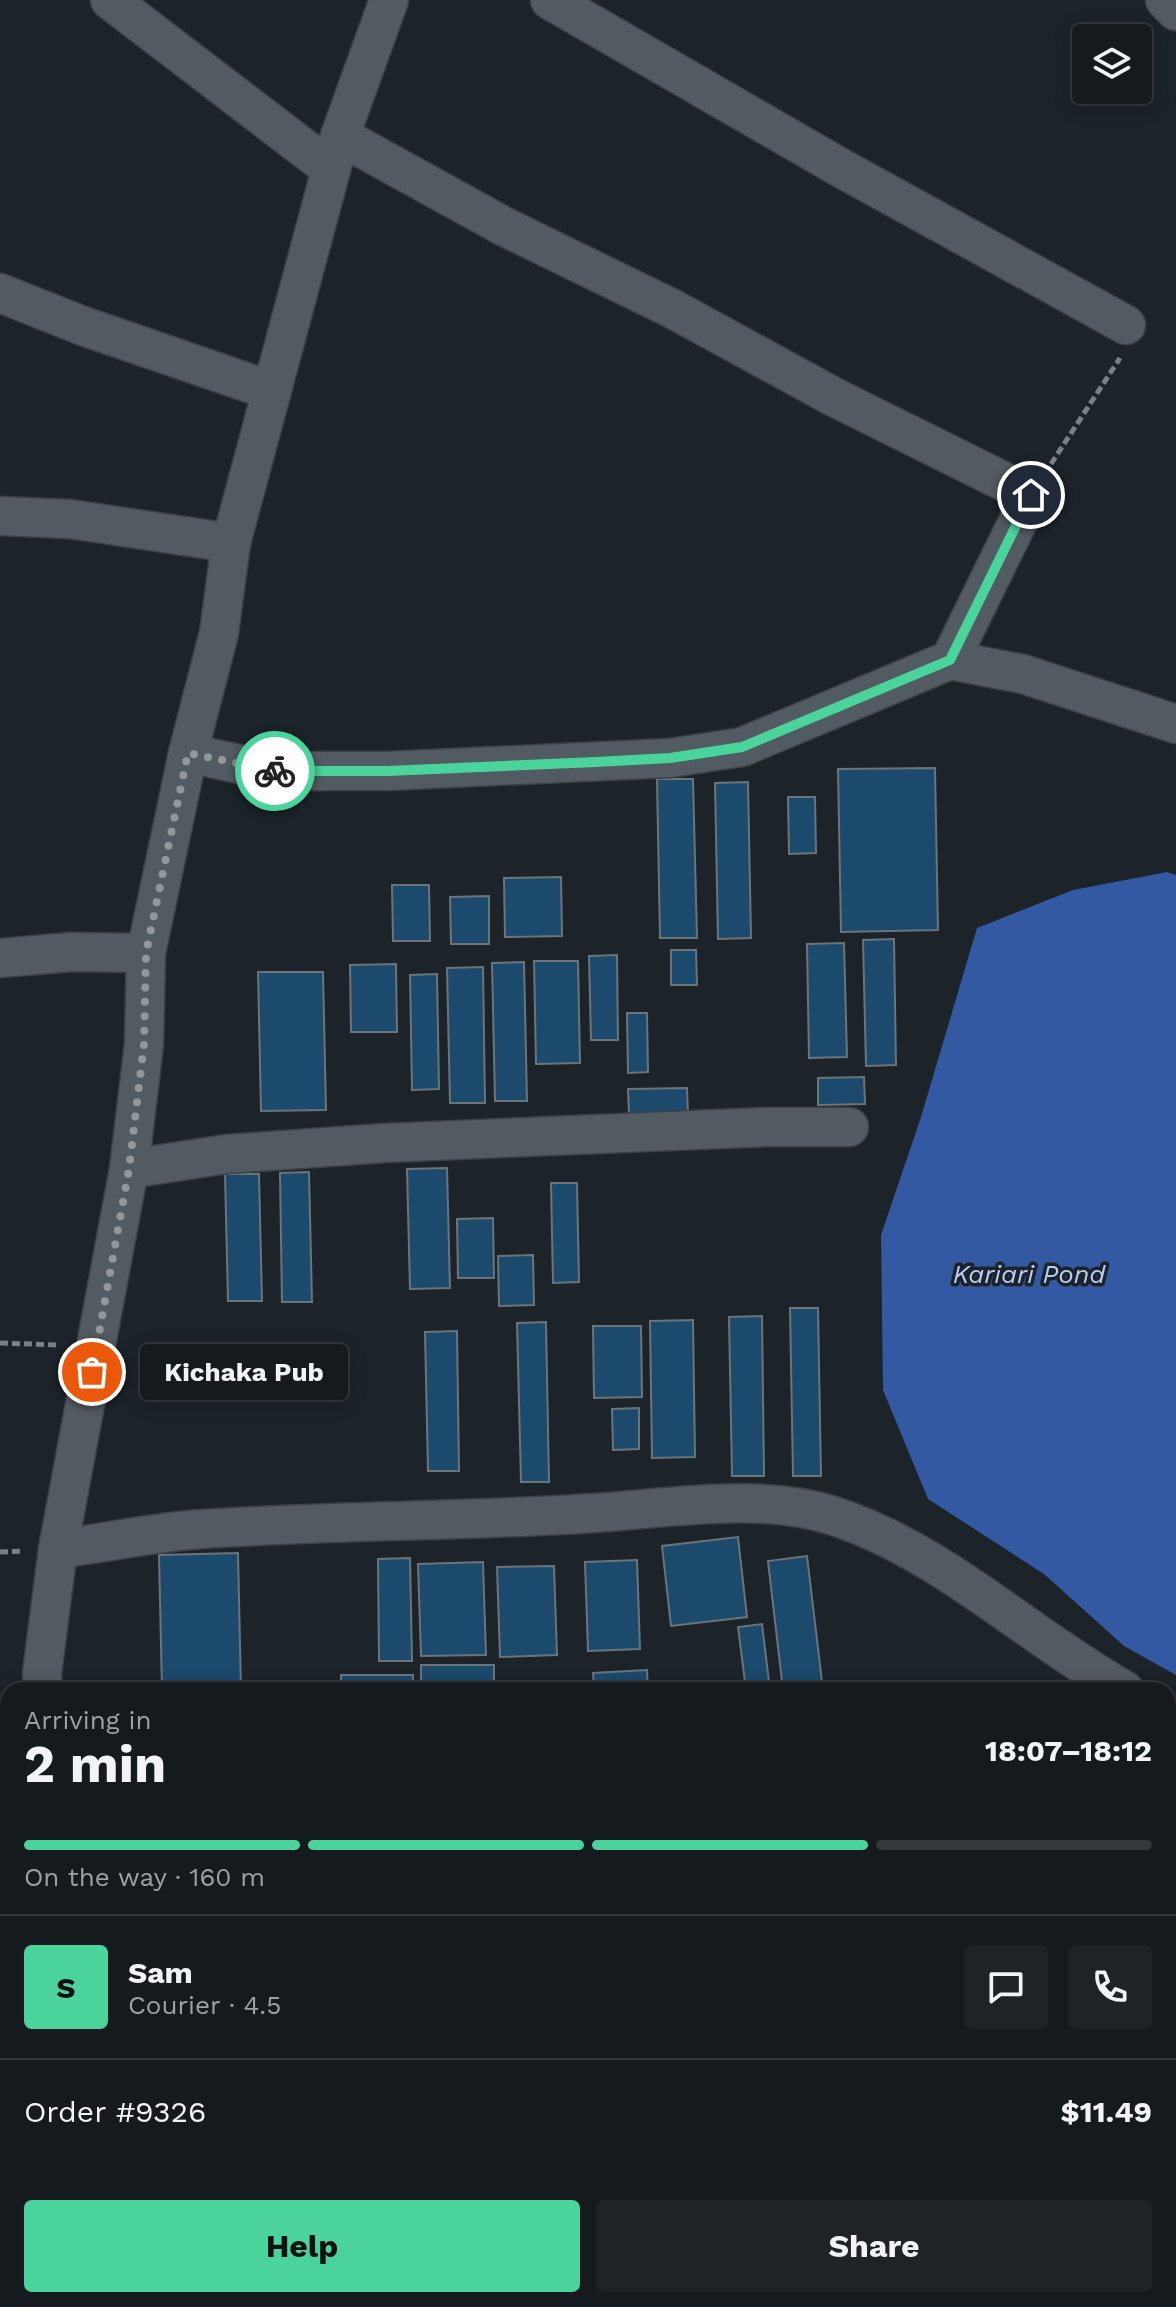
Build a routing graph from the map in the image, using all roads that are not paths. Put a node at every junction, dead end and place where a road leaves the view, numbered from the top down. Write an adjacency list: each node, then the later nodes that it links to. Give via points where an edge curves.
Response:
1 (110, 0): 6 (street)
2 (389, 0): 6 (street)
3 (550, 0): 8 (street)
4 (1165, 0): 5 (street)
5 (1176, 11)
6 (336, 153): 9 (street); 12 (street, via 673,309 1031,495)
7 (0, 293): 9 (street)
8 (1126, 325)
9 (272, 391): 11 (street)
10 (0, 516): 11 (street, via 70,519)
11 (231, 543): 14 (street, via 219,633)
12 (950, 660): 13 (street, via 1023,674); 14 (street, via 742,747 670,758 271,771)
13 (1176, 724)
14 (188, 753): 15 (street)
15 (146, 953): 16 (street); 18 (street, via 144,1044)
16 (0, 958)
17 (849, 1127): 18 (street, via 385,1143 227,1154)
18 (129, 1169): 19 (street)
19 (58, 1549): 20 (street); 21 (street, via 188,1530 677,1505 786,1505 835,1516 899,1545)
20 (43, 1682)
21 (1110, 1682)

